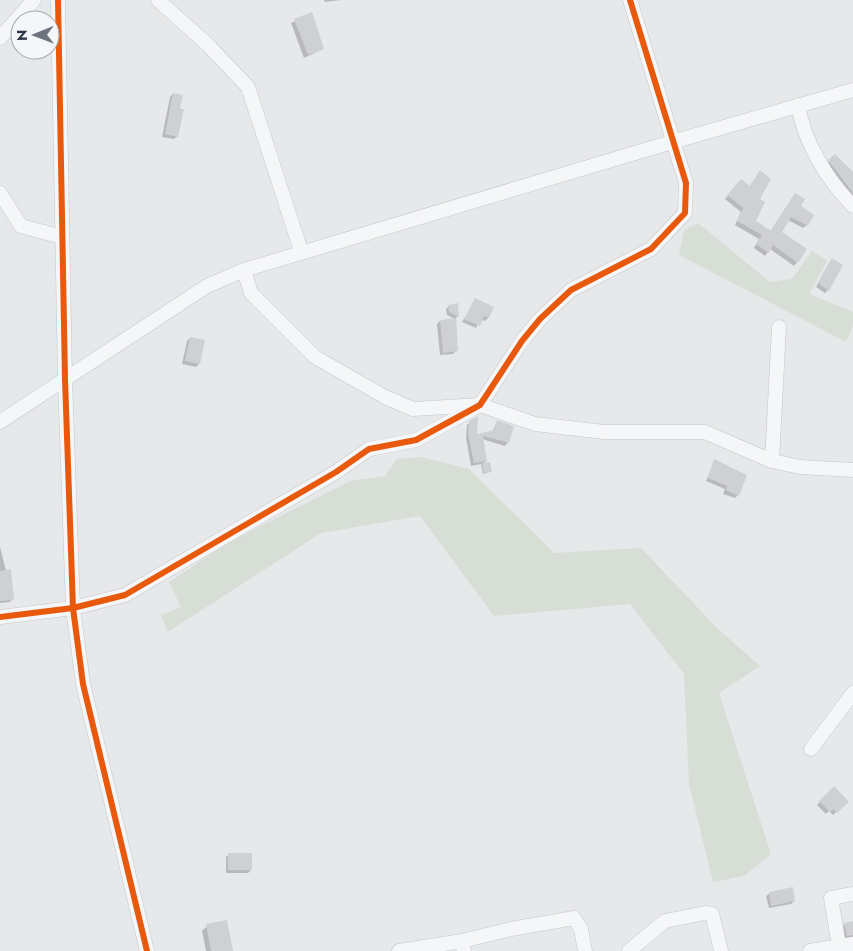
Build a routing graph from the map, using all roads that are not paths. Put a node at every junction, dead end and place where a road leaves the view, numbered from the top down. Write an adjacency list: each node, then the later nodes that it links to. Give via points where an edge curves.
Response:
1 (34, 0): 5 (street)
2 (58, 0): 11 (street)
3 (158, 0): 12 (street, via 248,87)
4 (630, 0): 8 (street)
5 (0, 38)
6 (853, 90): 7 (street)
7 (798, 105): 8 (street); 10 (street, via 803,126 821,166)
8 (672, 142): 12 (street); 16 (street, via 686,183 685,213 651,249 571,290 522,341)
9 (0, 193): 11 (street, via 21,226)
10 (853, 206)
11 (62, 237): 15 (street)
12 (301, 251): 13 (street)
13 (244, 270): 15 (street, via 207,286); 16 (street, via 250,294 315,357 385,397 413,409)
14 (779, 327): 18 (street)
15 (65, 379): 17 (street); 20 (street)
16 (480, 405): 18 (street, via 535,424 594,431 706,432); 20 (street, via 416,440 369,450 125,594)
17 (0, 422)
18 (772, 461): 19 (street, via 800,467)
19 (853, 470)
20 (74, 608): 21 (street); 27 (street, via 83,684)
21 (0, 617)
22 (853, 693): 23 (street)
23 (811, 749)
24 (853, 894): 25 (street, via 830,898)
25 (846, 945): 32 (street)
26 (463, 946): 28 (street); 29 (street, via 511,929 574,918)
27 (147, 951)
28 (399, 951)
29 (585, 951)
30 (629, 951): 31 (street, via 665,921 705,912 715,919)
31 (721, 951)
32 (810, 951)

